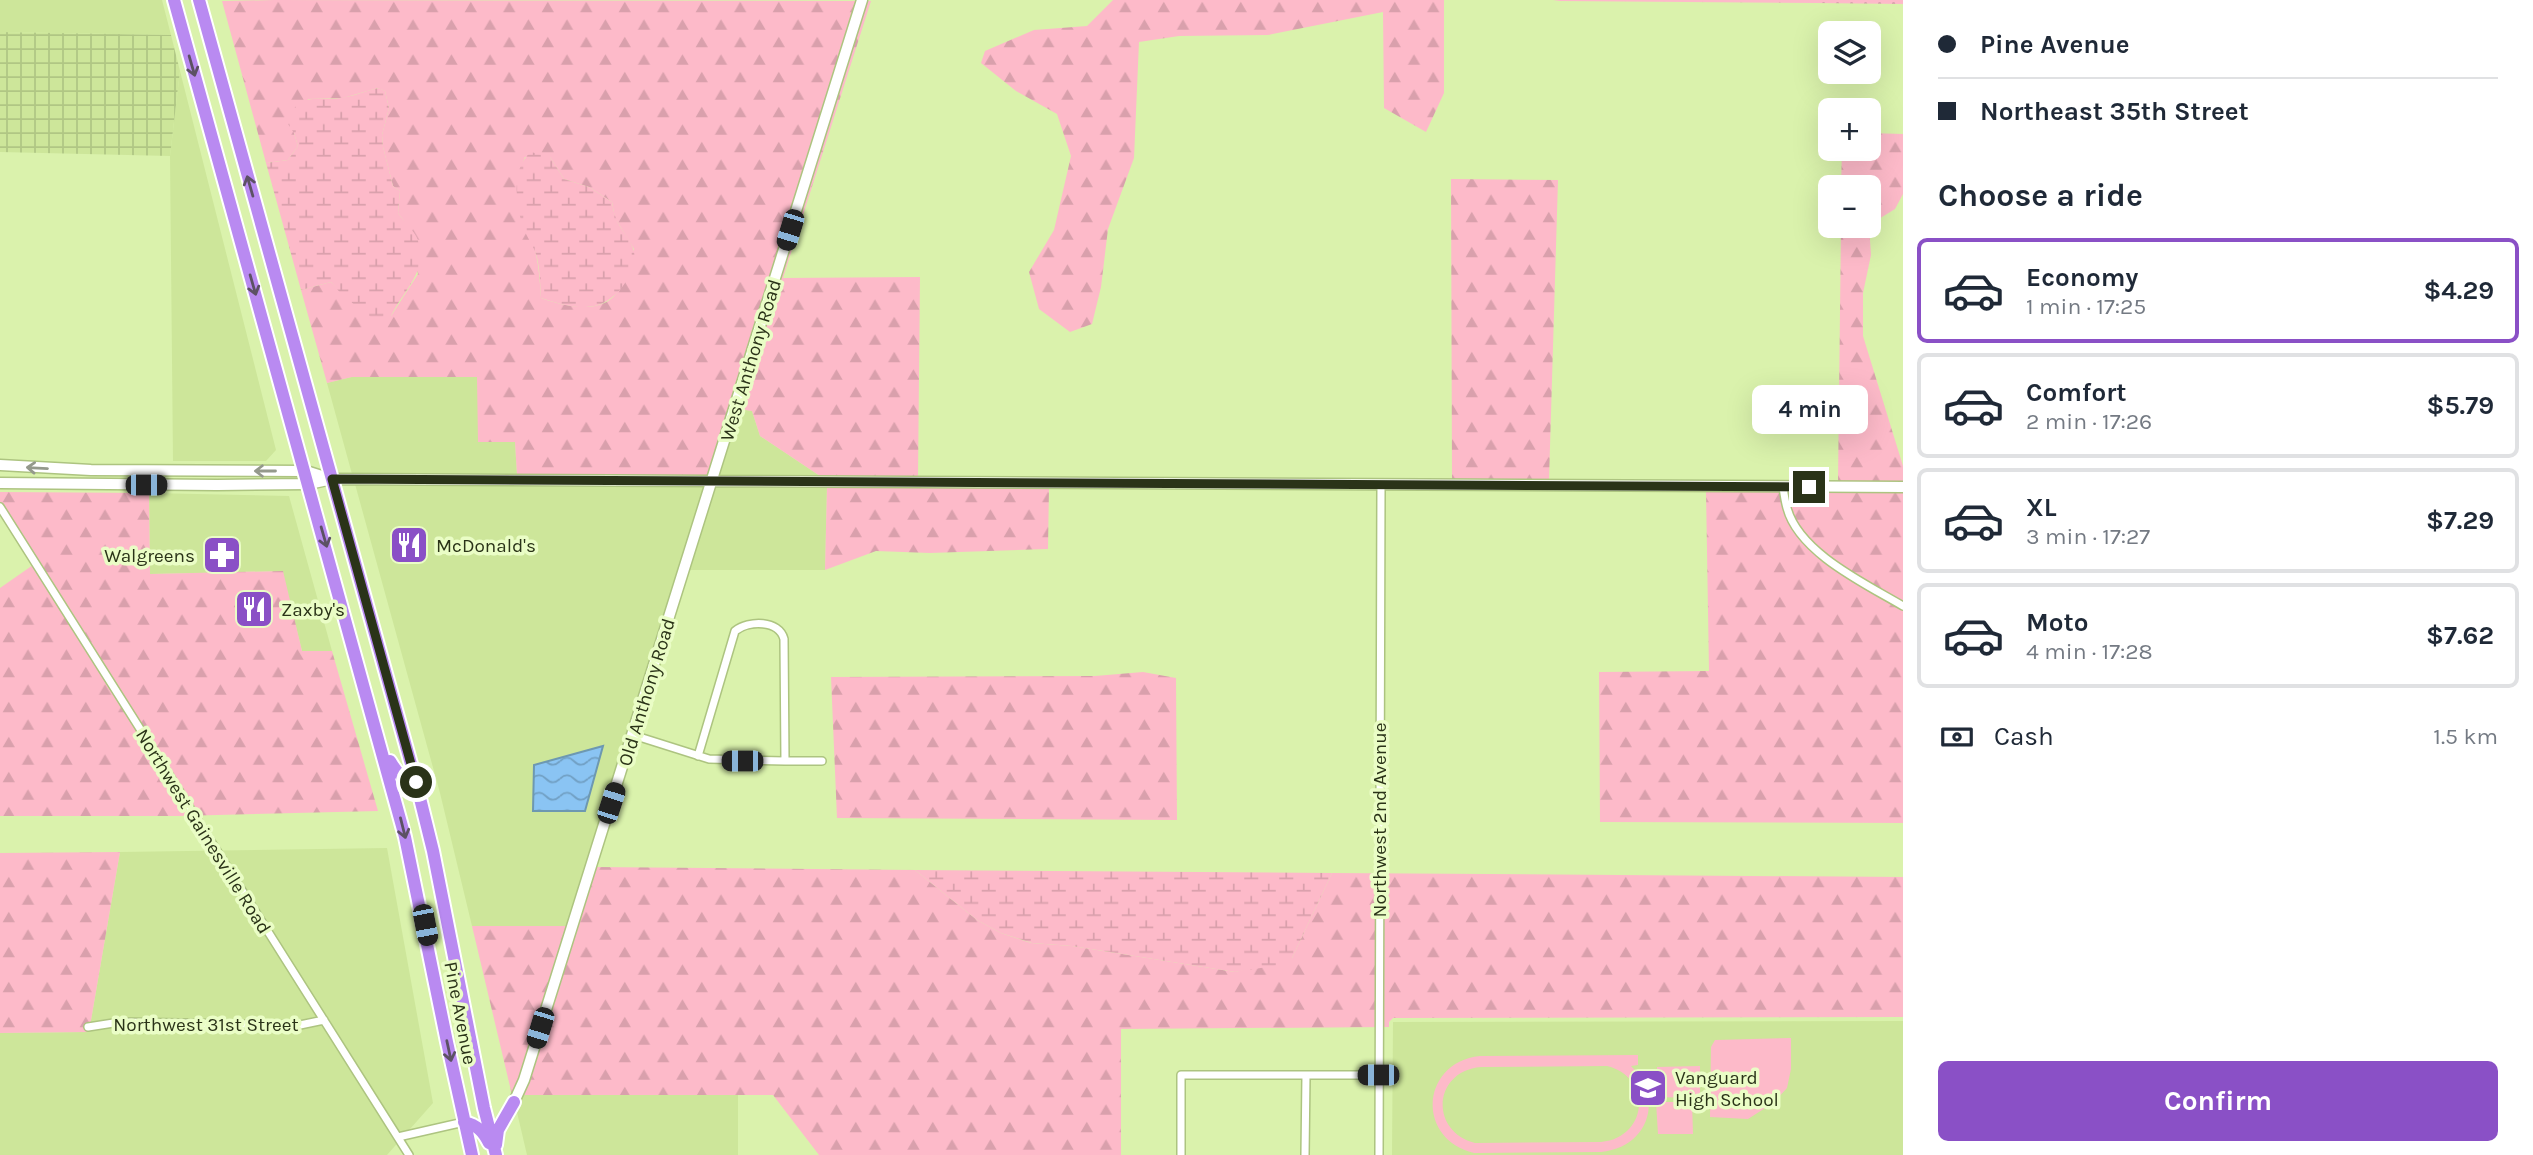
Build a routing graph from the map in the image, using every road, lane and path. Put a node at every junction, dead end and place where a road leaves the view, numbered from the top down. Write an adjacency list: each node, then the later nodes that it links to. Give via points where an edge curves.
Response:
1 (174, 0): 5 (highway, Pine Avenue, one-way to 5)
2 (199, 0): 4 (highway, Pine Avenue)
3 (862, 0): 9 (street, West Anthony Road)
4 (233, 122): 5 (highway); 8 (highway, Pine Avenue, one-way to 4)
5 (210, 128): 7 (highway, Pine Avenue, one-way to 7)
6 (0, 465): 7 (street, one-way to 6)
7 (307, 478): 8 (street); 10 (street); 17 (highway, Pine Avenue, one-way to 17)
8 (332, 479): 9 (street); 21 (highway, Pine Avenue)
9 (713, 481): 11 (street); 16 (street, Old Anthony Road)
10 (0, 482)
11 (1381, 484): 12 (street); 25 (street, Northwest 2nd Avenue)
12 (1783, 486): 13 (street); 15 (street, via 1787,511 1802,537 1831,563)
13 (1903, 487)
14 (0, 507): 22 (street, Northwest Gainesville Road)
15 (1903, 606)
16 (633, 735): 18 (street); 26 (street, Old Anthony Road)
17 (380, 742): 21 (highway, via 396,771 405,780); 28 (highway, Pine Avenue, one-way to 28, via 405,837)
18 (698, 756): 19 (street, via 721,761); 19 (street, via 735,631 748,624 771,625 782,631 784,639)
19 (785, 761): 20 (street)
20 (822, 761)
21 (416, 782): 27 (highway, Pine Avenue)
22 (324, 1020): 23 (street, Northwest 31st Street, via 300,1025 120,1022); 29 (street, Northwest Gainesville Road)
23 (88, 1027)
24 (1306, 1075): 25 (street); 33 (street, via 1181,1075); 34 (street)
25 (1378, 1075): 35 (street, Northwest 2nd Avenue)
26 (514, 1102): 27 (highway, via 501,1111); 30 (highway, via 498,1130)
27 (484, 1108): 30 (highway, Pine Avenue)
28 (464, 1122): 29 (street); 30 (highway, via 483,1132); 32 (highway, Pine Avenue)
29 (398, 1137): 31 (street, Northwest Gainesville Road)
30 (495, 1153)
31 (409, 1155)
32 (472, 1155)
33 (1181, 1155)
34 (1305, 1155)
35 (1379, 1155)

